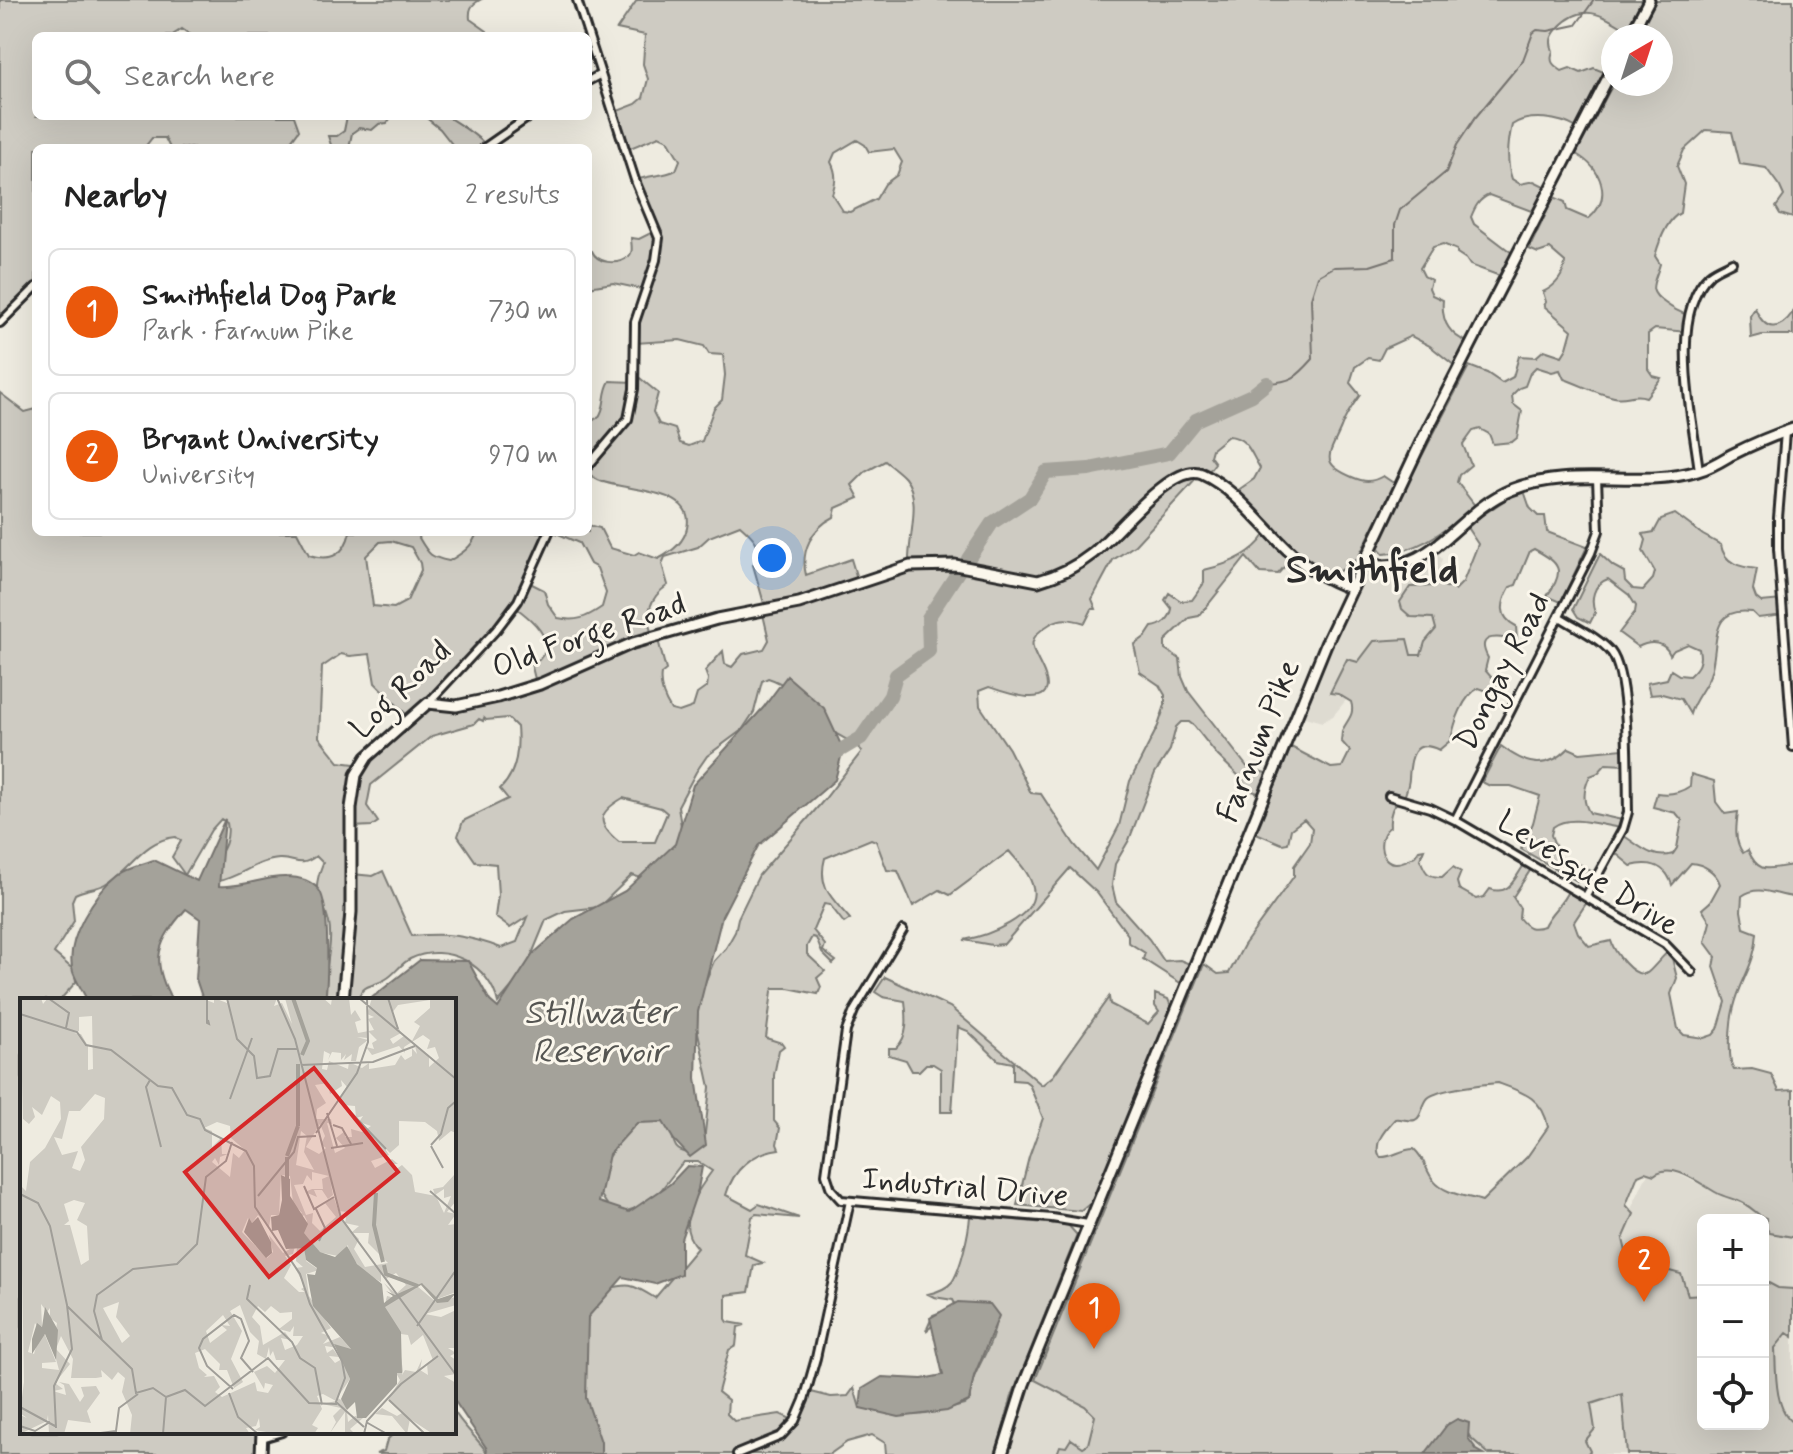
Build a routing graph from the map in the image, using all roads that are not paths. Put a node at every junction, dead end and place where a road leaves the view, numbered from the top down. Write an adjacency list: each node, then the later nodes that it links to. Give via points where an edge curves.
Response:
1 (577, 0): 4 (street)
2 (1649, 0): 3 (street)
3 (1636, 24)
4 (587, 32)
5 (592, 46): 6 (street)
6 (601, 74): 7 (street); 15 (street, via 659,238 635,322 628,419)
7 (592, 79)
8 (1601, 91): 19 (street, Farnum Pike)
9 (524, 120): 10 (street)
10 (490, 144)
11 (1732, 262): 16 (street, via 1712,272 1689,312 1688,379)
12 (32, 291): 13 (street)
13 (0, 323)
14 (1789, 430): 16 (street); 23 (street, via 1778,549)
15 (592, 461)
16 (1699, 471): 17 (street)
17 (1597, 476): 19 (street, via 1535,482 1508,491 1409,563); 21 (street, Dongay Road, via 1599,531)
18 (547, 536): 22 (street, Log Road, via 518,601)
19 (1365, 564): 20 (street, Farnum Pike)
20 (1352, 589): 22 (street, Old Forge Road, via 1307,566 1225,490 1192,472 1159,490 1091,556 1049,578 1038,581 955,565 910,566 799,603 646,639 498,697 456,706); 31 (street, Farnum Pike)
21 (1560, 617): 25 (street, Dongay Road); 26 (street, via 1613,655 1623,700 1628,812)
22 (428, 703): 29 (street, Log Road, via 367,757 356,775)
23 (1793, 747)
24 (1389, 796): 25 (street)
25 (1455, 820): 26 (street, Levesque Drive)
26 (1586, 896): 28 (street, Levesque Drive, via 1665,944)
27 (903, 930): 30 (street, Industrial Drive, via 846,1031 826,1174 831,1189)
28 (1692, 972)
29 (343, 998)
30 (850, 1201): 31 (street, Industrial Drive); 34 (street, via 816,1356 795,1421 781,1436)
31 (1088, 1224): 35 (street, Farnum Pike, via 1020,1394)
32 (262, 1435): 33 (street)
33 (261, 1454)
34 (737, 1454)
35 (1002, 1454)

